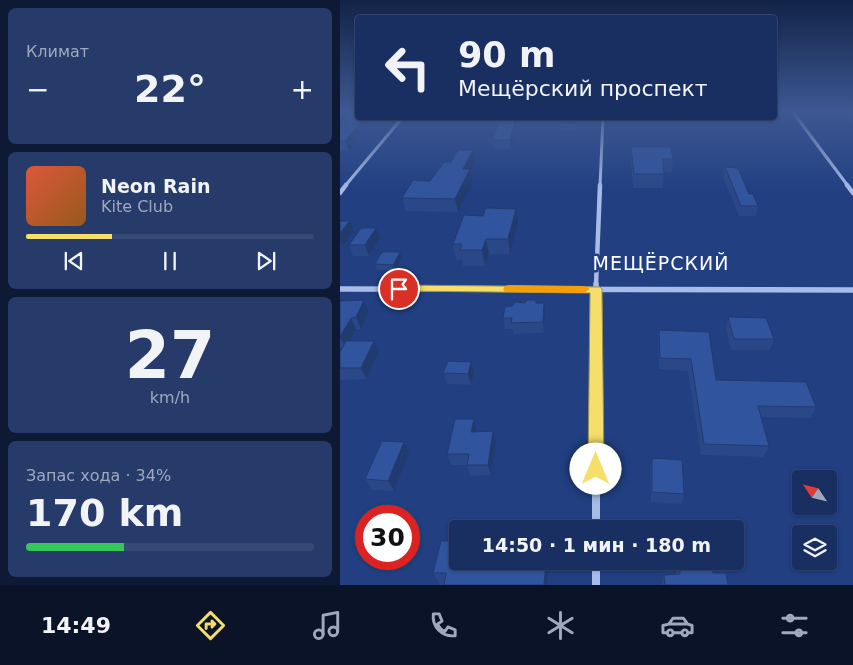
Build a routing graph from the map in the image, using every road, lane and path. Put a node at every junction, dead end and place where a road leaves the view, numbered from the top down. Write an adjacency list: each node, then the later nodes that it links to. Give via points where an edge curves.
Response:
1 (385, 138): 5 (street)
2 (602, 138): 7 (street)
3 (813, 138): 4 (street)
4 (853, 192)
5 (340, 194)
6 (340, 289): 7 (street)
7 (596, 289): 8 (street); 9 (street)
8 (853, 290)
9 (596, 520)
10 (596, 570): 11 (street)
11 (596, 585)

